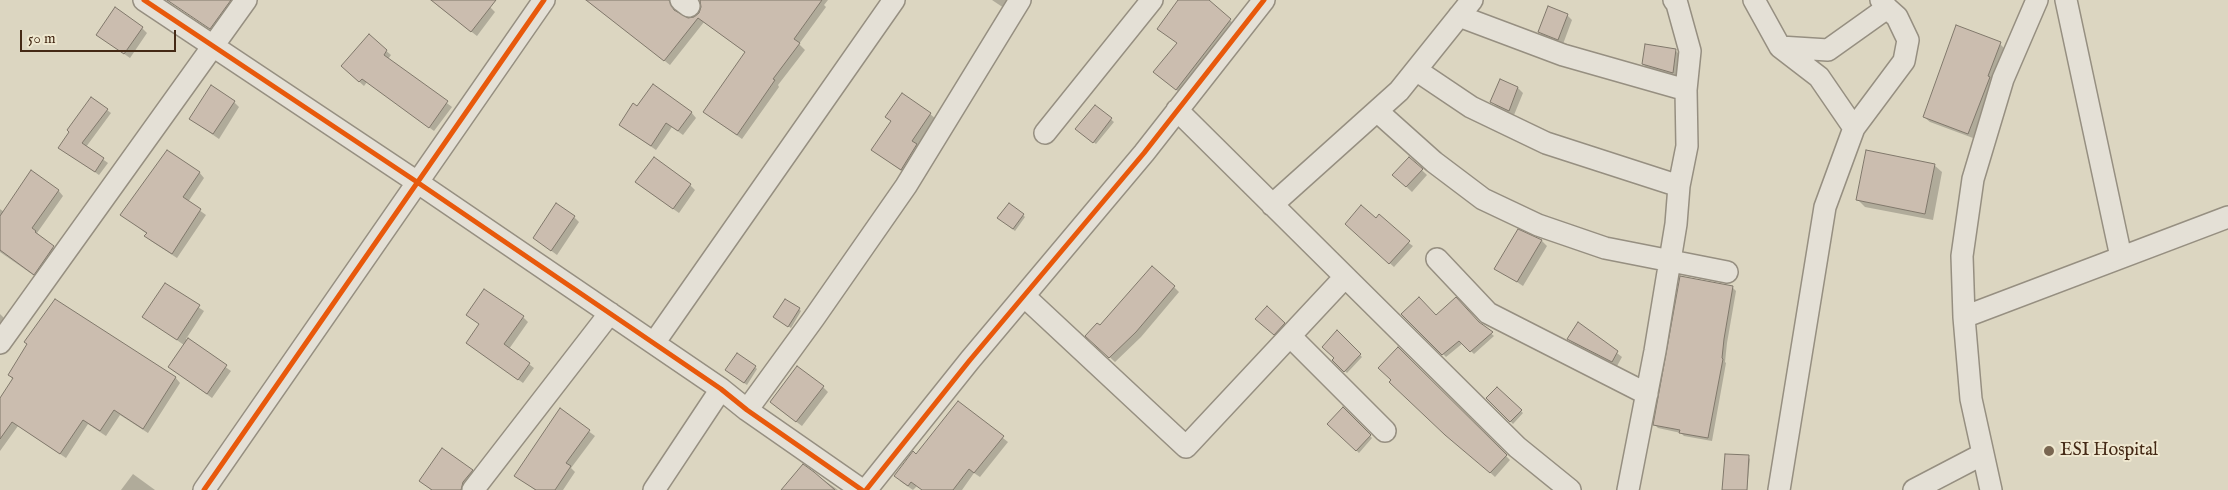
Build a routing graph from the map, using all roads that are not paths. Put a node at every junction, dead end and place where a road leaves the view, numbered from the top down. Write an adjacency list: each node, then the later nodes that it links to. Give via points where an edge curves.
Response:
1 (144, 0): 14 (street)
2 (246, 0): 14 (street)
3 (544, 0): 22 (street)
4 (894, 0): 36 (street)
5 (1020, 0): 39 (street, via 906,186)
6 (1152, 0): 21 (street)
7 (1264, 0): 18 (street)
8 (1674, 0): 17 (street, via 1690,51)
9 (2037, 0): 33 (street, via 2003,79 1973,178 1962,256)
10 (2066, 0): 26 (street)
11 (1759, 2): 15 (street)
12 (1884, 4): 15 (street, via 1828,50); 20 (street, via 1897,17 1908,40 1904,61)
13 (1465, 8): 16 (street); 17 (street, via 1563,55)
14 (214, 46): 22 (street); 35 (street)
15 (1780, 47): 20 (street, via 1820,77)
16 (1416, 70): 19 (street); 23 (street, via 1471,107 1546,143)
17 (1686, 90): 23 (street, via 1687,146)
18 (1177, 110): 24 (street); 31 (street)
19 (1377, 111): 24 (street); 28 (street, via 1434,162 1483,199 1538,225 1605,248)
20 (1854, 128): 48 (street, via 1825,207)
21 (1045, 133)
22 (417, 182): 32 (street); 43 (street)
23 (1680, 186): 28 (street)
24 (1272, 205): 30 (street)
25 (2228, 217): 26 (street)
26 (2121, 257): 33 (street)
27 (1437, 259): 38 (street, via 1488,313)
28 (1670, 260): 29 (street); 38 (street)
29 (1727, 272)
30 (1345, 277): 34 (street); 46 (street, via 1517,447)
31 (1024, 296): 34 (street, via 1186,446); 42 (street)
32 (610, 313): 36 (street); 44 (street)
33 (1964, 317): 41 (street, via 1971,399)
34 (1290, 336): 40 (street)
35 (0, 343)
36 (654, 343): 37 (street)
37 (721, 389): 39 (street); 45 (street)
38 (1647, 394): 47 (street)
39 (747, 410): 42 (street)
40 (1385, 431)
41 (1983, 454): 49 (street); 50 (street)
42 (854, 488)
43 (204, 490)
44 (473, 490)
45 (654, 490)
46 (1570, 490)
47 (1628, 490)
48 (1779, 490)
49 (1914, 490)
50 (1991, 490)

